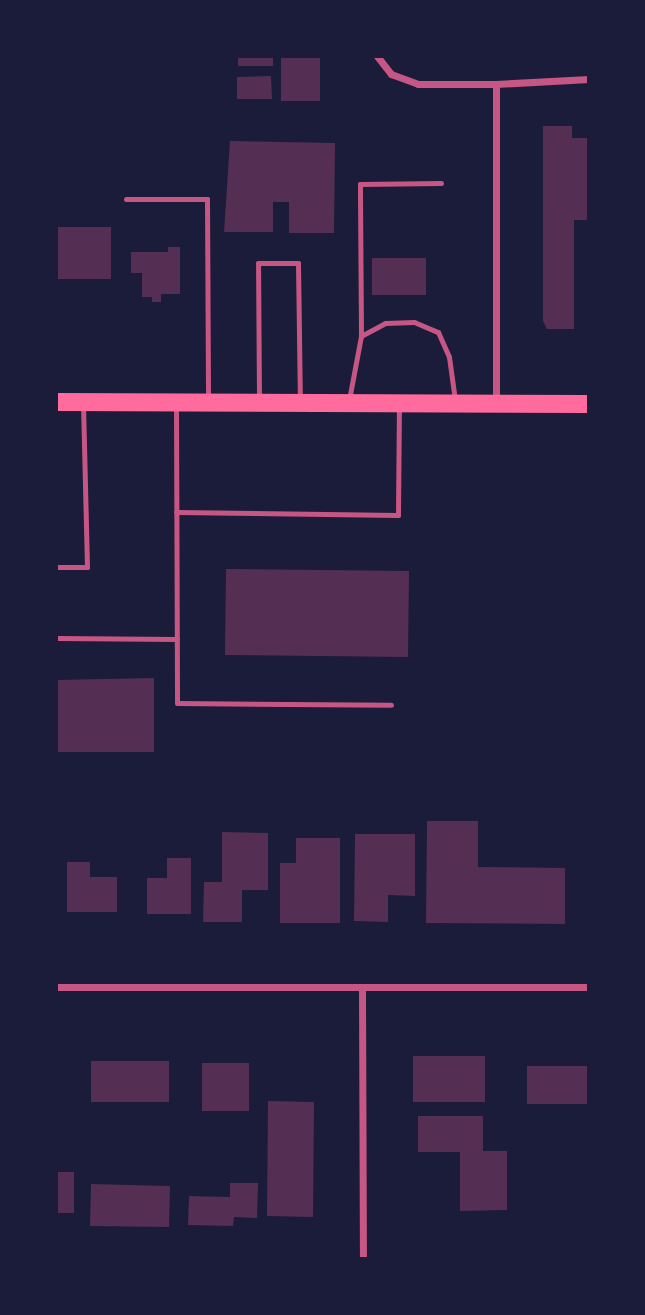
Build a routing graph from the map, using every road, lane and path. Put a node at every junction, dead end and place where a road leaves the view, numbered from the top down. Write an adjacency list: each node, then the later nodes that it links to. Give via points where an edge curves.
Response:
1 (377, 56): 3 (street, via 391,74 418,84)
2 (589, 79): 3 (street)
3 (496, 84): 16 (street)
4 (441, 183): 6 (lane, via 359,184)
5 (126, 198): 10 (lane, via 208,199)
6 (362, 336): 13 (lane); 15 (lane, via 385,323 414,322 438,332 449,357)
7 (56, 401): 8 (main road)
8 (83, 402): 9 (main road); 19 (lane, via 87,567)
9 (176, 402): 10 (main road); 18 (lane)
10 (208, 402): 11 (main road)
11 (259, 402): 12 (main road); 12 (lane, via 258,262 298,262)
12 (300, 402): 13 (main road)
13 (348, 403): 14 (main road)
14 (399, 403): 15 (main road); 18 (lane, via 398,515)
15 (455, 403): 16 (main road)
16 (496, 403): 17 (main road)
17 (589, 404)
18 (176, 512): 21 (lane)
19 (56, 567)
20 (56, 638): 21 (lane)
21 (177, 639): 22 (lane, via 177,703)
22 (391, 705)
23 (56, 987): 25 (street)
24 (589, 987): 25 (street)
25 (362, 988): 26 (street)
26 (363, 1259)

